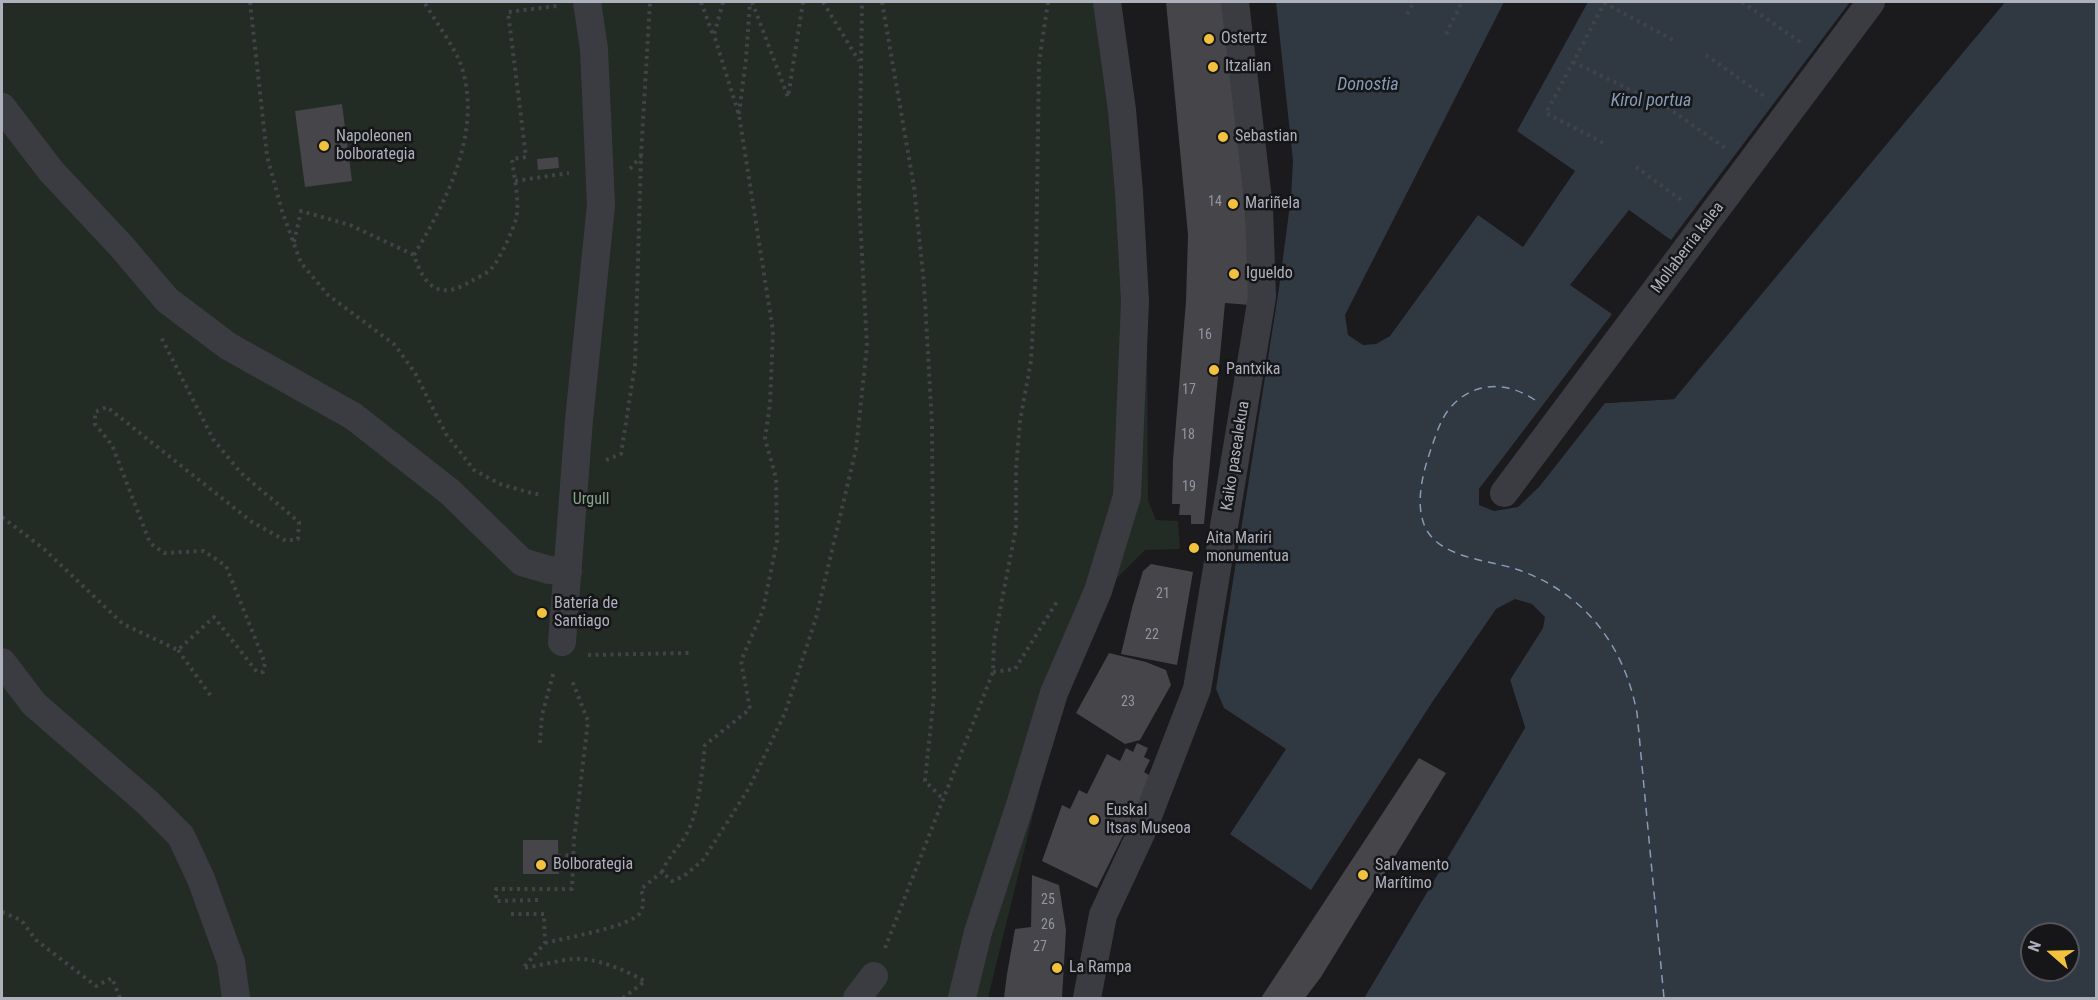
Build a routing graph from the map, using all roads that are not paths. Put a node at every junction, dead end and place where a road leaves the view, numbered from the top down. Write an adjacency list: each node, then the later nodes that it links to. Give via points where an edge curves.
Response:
1 (587, 2): 9 (street, via 594,49 601,205)
2 (1107, 2): 15 (street, via 1122,110 1135,301 1127,496 1098,591 1054,693 978,932)
3 (1235, 2): 16 (street, Kaiko pasealekua, via 1259,208 1262,297 1197,689 1143,829 1104,915)
4 (1871, 2): 6 (street, Mollaberria kalea)
5 (2, 107): 9 (street, via 51,171 167,300 228,346 353,416 450,492 522,562)
6 (1621, 337): 7 (street); 8 (street, Mollaberria kalea)
7 (1576, 367)
8 (1504, 493)
9 (568, 571): 10 (street)
10 (573, 648)
11 (2, 662): 13 (street, via 34,704 181,836 231,962)
12 (874, 976): 14 (street)
13 (236, 999)
14 (857, 999)
15 (962, 999)
16 (1087, 999)

